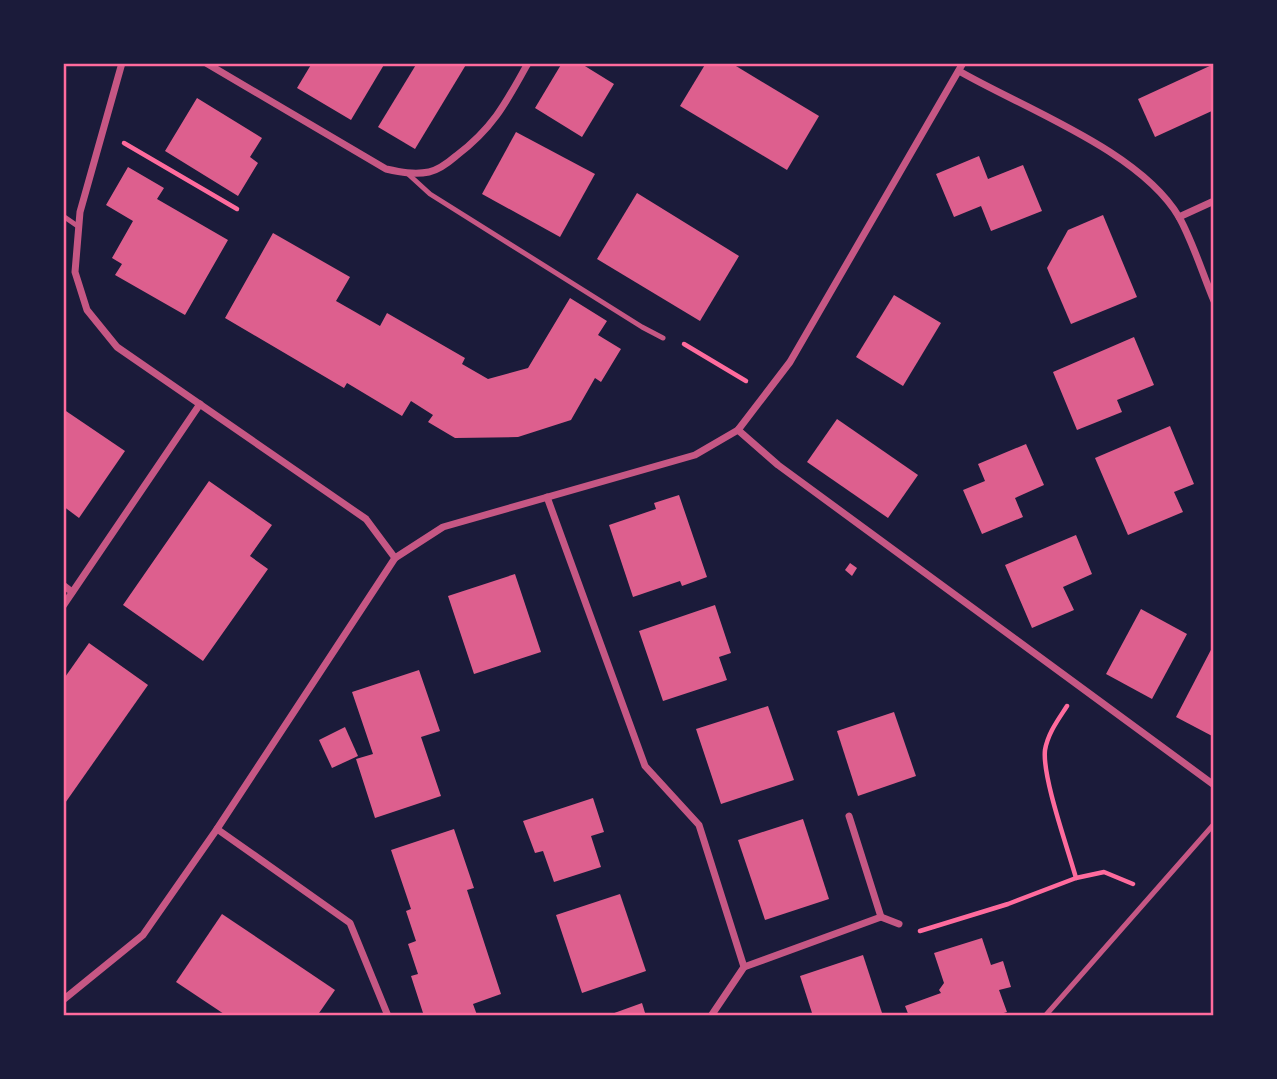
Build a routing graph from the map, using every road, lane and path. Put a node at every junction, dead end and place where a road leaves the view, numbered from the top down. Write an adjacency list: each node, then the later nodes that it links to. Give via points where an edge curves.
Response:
1 (122, 63): 12 (street, via 100,132)
2 (206, 63): 7 (street, via 386,169)
3 (528, 63): 7 (street, via 499,115 478,139 430,172)
4 (963, 63): 5 (street)
5 (959, 71): 11 (street, via 1095,142 1136,171); 15 (street, via 790,362)
6 (137, 148): 9 (path)
7 (407, 173): 14 (lane, via 430,194)
8 (1214, 201): 11 (street)
9 (237, 209)
10 (63, 216): 12 (lane)
11 (1179, 217): 13 (street)
12 (79, 227): 16 (street, via 75,272 87,310 117,347)
13 (1214, 301)
14 (663, 338): 15 (path, via 688,345)
15 (764, 396): 17 (street)
16 (200, 404): 19 (street, via 366,519); 21 (street)
17 (738, 430): 18 (street, via 695,455); 23 (street, via 778,465)
18 (547, 497): 19 (street, via 443,527); 32 (street, via 645,766 699,825)
19 (395, 558): 27 (street)
20 (63, 585): 21 (street)
21 (72, 592): 22 (street)
22 (63, 606)
23 (1082, 689): 24 (street); 28 (path, via 1051,731 1045,752)
24 (1214, 785)
25 (849, 816): 30 (street)
26 (1214, 824): 29 (lane)
27 (218, 829): 33 (street, via 143,935); 34 (street, via 350,923)
28 (1076, 878): 29 (path, via 1104,873 1135,885); 31 (path, via 921,932)
29 (1149, 897): 36 (lane)
30 (881, 917): 31 (street); 32 (street)
31 (899, 924)
32 (744, 967): 35 (street)
33 (63, 1000)
34 (388, 1016)
35 (711, 1016)
36 (1045, 1016)

